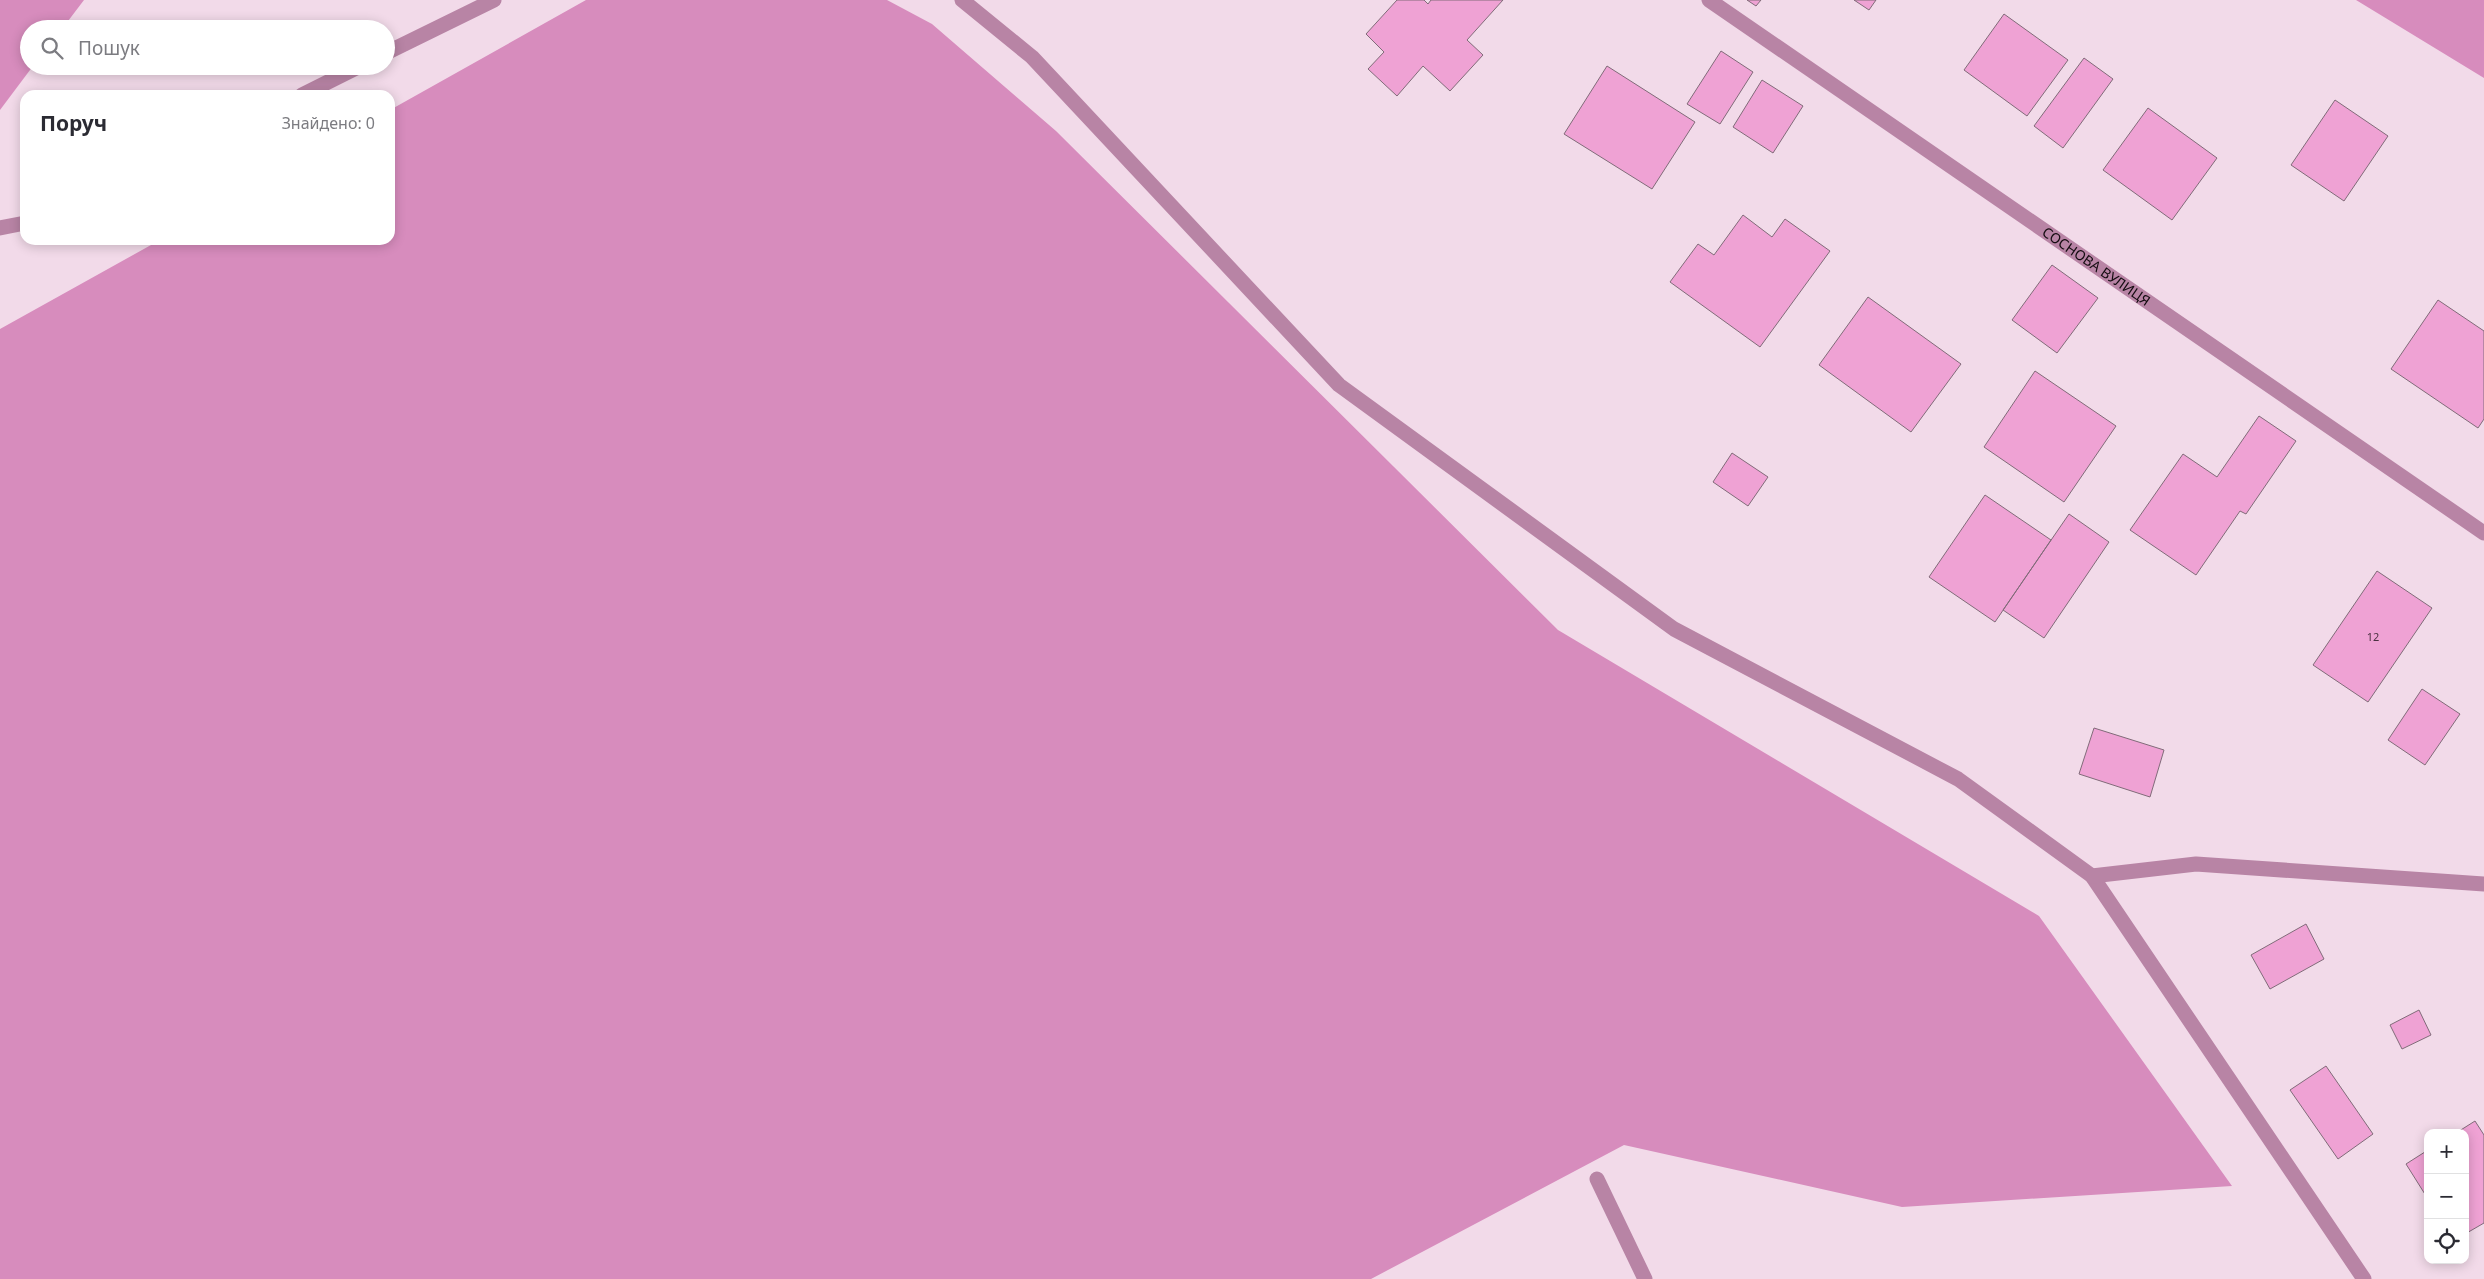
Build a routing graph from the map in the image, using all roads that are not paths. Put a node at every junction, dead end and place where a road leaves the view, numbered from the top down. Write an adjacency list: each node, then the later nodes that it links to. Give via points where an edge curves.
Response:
1 (494, 0): 4 (street)
2 (962, 0): 10 (street, via 1032,57 1339,385 1674,629 1958,779)
3 (1709, 0): 9 (street, СОСНОВА ВУЛИЦЯ)
4 (395, 49)
5 (342, 75): 6 (street)
6 (312, 90)
7 (20, 224): 8 (street)
8 (0, 228)
9 (2484, 533)
10 (2092, 876): 11 (street, via 2196,864); 14 (street)
11 (2484, 884)
12 (1597, 1179): 13 (street)
13 (1645, 1279)
14 (2364, 1279)

